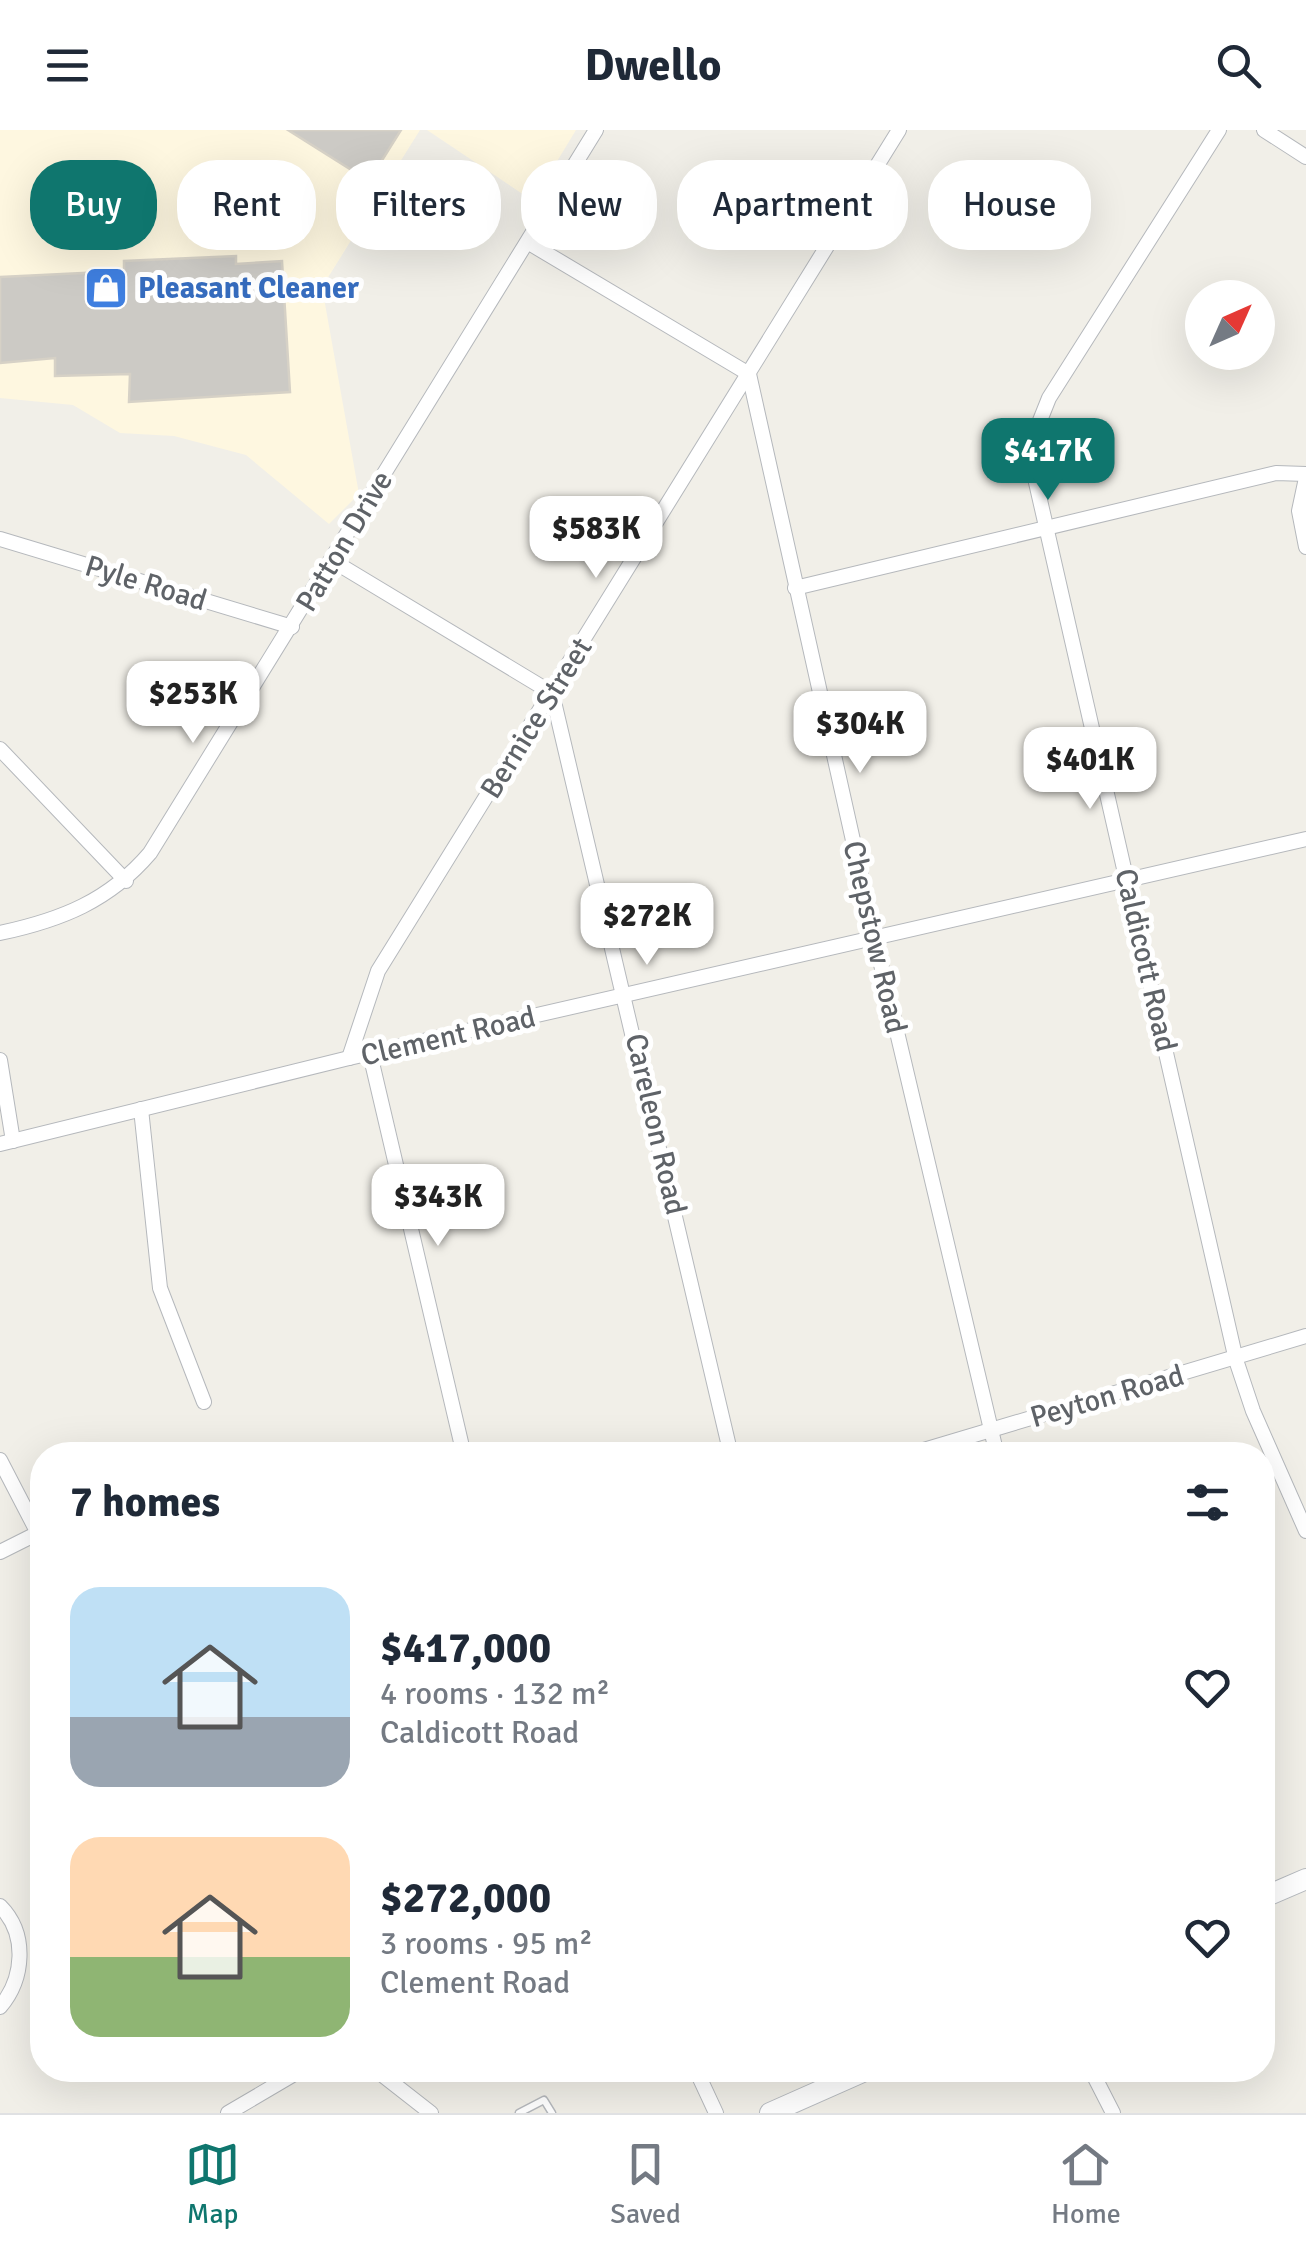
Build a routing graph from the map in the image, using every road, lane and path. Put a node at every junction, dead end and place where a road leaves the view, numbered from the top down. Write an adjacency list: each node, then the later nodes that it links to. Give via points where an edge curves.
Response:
1 (596, 130): 6 (street, Patton Drive)
2 (900, 130): 9 (street, Bernice Street)
3 (1218, 130): 11 (street, Caldicott Road, via 1049,398 1032,465)
4 (1264, 130): 5 (street)
5 (1306, 157)
6 (578, 160)
7 (525, 250): 14 (street, Patton Drive)
8 (541, 250): 9 (street)
9 (749, 374): 15 (street, Chepstow Road); 17 (street, Bernice Street)
10 (1306, 476): 11 (street, via 1276,473); 13 (street, via 1299,511)
11 (1044, 526): 15 (street); 20 (street, Caldicott Road)
12 (0, 538): 16 (street, Pyle Road)
13 (1306, 547)
14 (333, 561): 16 (street, Patton Drive); 17 (street)
15 (795, 588): 23 (street, Chepstow Road)
16 (292, 627): 21 (street, Patton Drive, via 178,812)
17 (552, 693): 24 (street, Careleon Road); 26 (street, Bernice Street, via 378,971)
18 (0, 749): 21 (street)
19 (1306, 839): 20 (street, Clement Road)
20 (1128, 879): 23 (street, Clement Road); 31 (street, Caldicott Road)
21 (126, 881): 22 (street, Patton Drive, via 90,905)
22 (0, 933)
23 (875, 938): 24 (street, Clement Road); 33 (street, Chepstow Road)
24 (626, 995): 25 (street, Clement Road); 35 (street, Careleon Road)
25 (370, 1054): 26 (street, Clement Road); 34 (street)
26 (349, 1058): 28 (street, Clement Road)
27 (0, 1060): 29 (street)
28 (141, 1109): 29 (street, Clement Road); 32 (street, via 160,1288)
29 (6, 1142)
30 (1306, 1336): 31 (street, Peyton Road)
31 (1236, 1360): 33 (street, Peyton Road); 38 (street, Caldicott Road)
32 (204, 1402)
33 (989, 1429): 36 (street, Peyton Road); 37 (street, Chepstow Road)
34 (461, 1442)
35 (728, 1442)
36 (948, 1442)
37 (994, 1442)
38 (1267, 1442)
39 (0, 1460): 41 (street)
40 (1275, 1461): 42 (street, Caldicott Road)
41 (30, 1518)
42 (1306, 1531)
43 (30, 1541): 44 (street)
44 (0, 1552)
45 (1306, 1879): 46 (main road)
46 (1275, 1892)
47 (0, 1906): 48 (street, via 19,1954 14,1987)
48 (0, 2007)
49 (281, 2082): 54 (street)
50 (391, 2082): 55 (street)
51 (702, 2082): 58 (street)
52 (840, 2082): 59 (main road)
53 (1097, 2082): 60 (street)
54 (228, 2113)
55 (431, 2113)
56 (519, 2113): 57 (lane, via 544,2100)
57 (552, 2113)
58 (716, 2113)
59 (771, 2113)
60 (1113, 2113)

